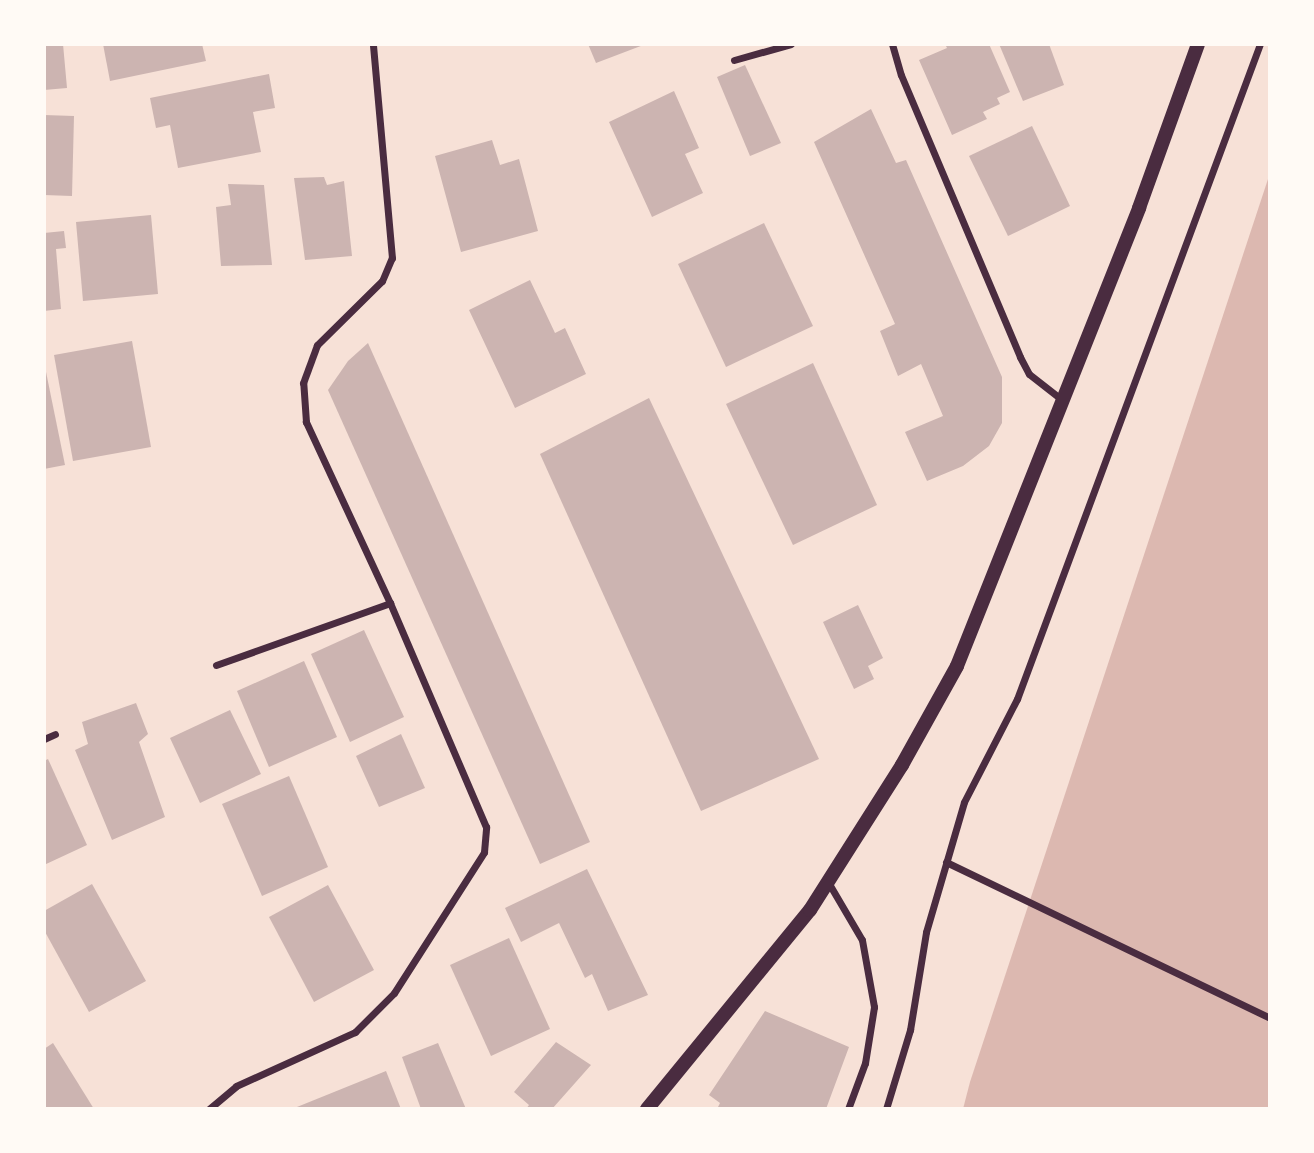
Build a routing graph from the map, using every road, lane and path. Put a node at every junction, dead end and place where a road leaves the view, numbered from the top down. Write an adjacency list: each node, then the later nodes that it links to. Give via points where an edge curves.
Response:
1 (373, 44): 8 (street, via 392,258 382,281 317,345 303,383 306,422)
2 (791, 44): 6 (street)
3 (892, 44): 7 (street, via 1020,357 1029,374)
4 (1198, 44): 7 (main road, via 1139,208)
5 (1260, 44): 12 (street, via 1017,699 964,802)
6 (734, 60)
7 (1061, 399): 13 (main road, via 957,666 902,765)
8 (390, 603): 9 (street); 15 (street, via 486,827 484,852 394,993 355,1032 236,1086)
9 (216, 665)
10 (55, 734): 11 (street)
11 (44, 739)
12 (946, 862): 14 (street); 18 (street, via 926,932 910,1030)
13 (828, 881): 16 (main road, via 810,910); 17 (street, via 862,940 874,1007 865,1063)
14 (1270, 1018)
15 (209, 1109)
16 (647, 1109)
17 (848, 1109)
18 (886, 1109)

